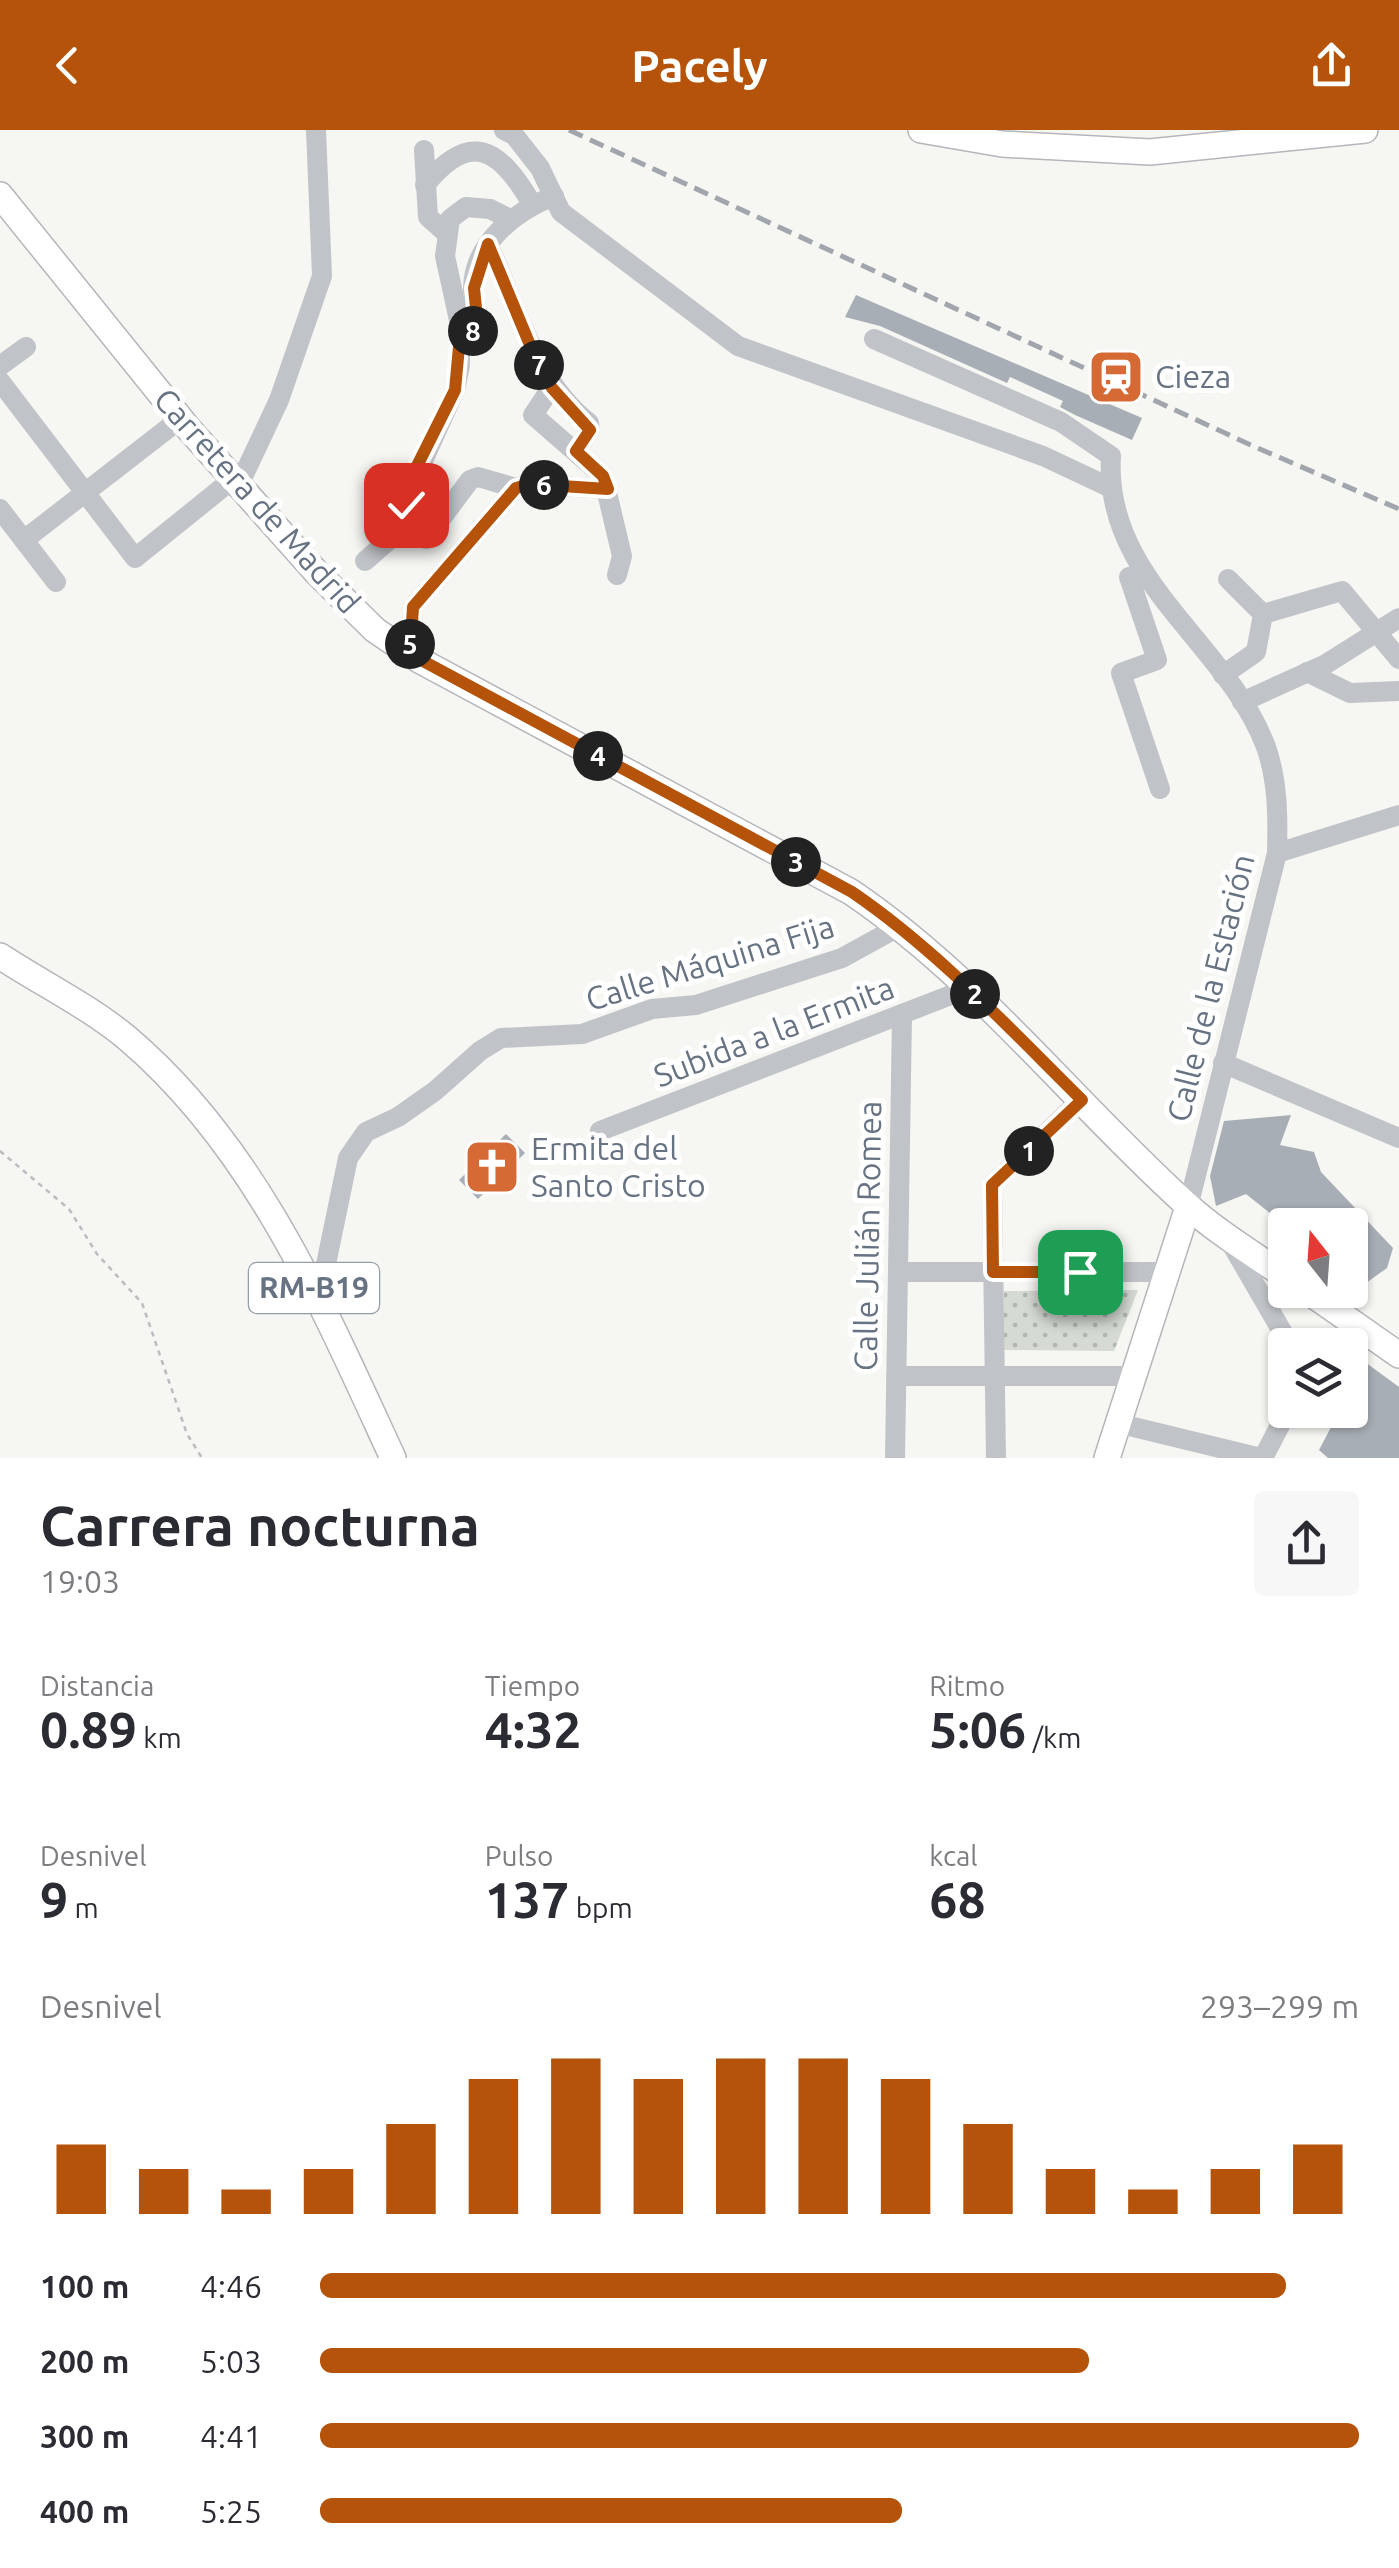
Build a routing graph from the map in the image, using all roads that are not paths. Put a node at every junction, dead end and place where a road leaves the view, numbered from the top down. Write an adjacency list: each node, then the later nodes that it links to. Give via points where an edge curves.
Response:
1 (316, 130): 21 (street, via 322,276 280,400)
2 (504, 130): 8 (street, via 540,168)
3 (921, 130): 4 (main road, via 1002,144 1150,152)
4 (1365, 130)
5 (424, 150): 6 (street)
6 (425, 185): 9 (street, via 441,159 478,142 512,168); 11 (street, via 428,217)
7 (0, 195): 19 (main road, Carretera de Madrid)
8 (554, 196): 9 (street); 22 (street, via 562,212 738,346 1043,456)
9 (532, 204): 10 (street)
10 (510, 220): 11 (street, via 466,207); 12 (street)
11 (445, 232): 13 (street)
12 (488, 244): 13 (street, via 474,288 478,328); 18 (street)
13 (460, 330): 29 (street, via 455,390 406,498 412,520)
14 (874, 339): 22 (street, Calle de la Estación, via 1060,422 1111,456)
15 (26, 347): 16 (street)
16 (0, 366)
17 (0, 381): 25 (street)
18 (552, 388): 20 (street, via 588,424); 20 (street, via 533,415)
19 (180, 419): 21 (main road, Carretera de Madrid); 25 (street)
20 (576, 451): 24 (street)
21 (236, 482): 25 (street, via 135,558); 37 (main road, Carretera de Madrid, via 374,630)
22 (1109, 487): 30 (street, Calle de la Estación)
23 (516, 488): 24 (street); 27 (street, via 470,480); 37 (street, via 413,607)
24 (608, 489): 31 (street, via 622,556)
25 (85, 493): 28 (street)
26 (0, 509): 28 (street)
27 (426, 539)
28 (24, 540): 33 (street)
29 (364, 561)
30 (1142, 574): 40 (street, Calle de la Estación); 43 (street, via 1128,577 1157,660 1121,672)
31 (618, 575)
32 (1228, 579): 34 (street)
33 (56, 582)
34 (1264, 614): 36 (street, via 1342,591); 40 (street, via 1256,652)
35 (1399, 618): 36 (street)
36 (1378, 631): 38 (street); 39 (street)
37 (410, 654): 46 (main road, Carretera de Madrid, via 852,892)
38 (1399, 659)
39 (1307, 672): 41 (street, via 1350,692); 42 (street)
40 (1223, 675): 42 (street, Calle de la Estación)
41 (1399, 690)
42 (1242, 702): 45 (street, Calle de la Estación, via 1270,764)
43 (1160, 788)
44 (1399, 815): 45 (street)
45 (1278, 853): 50 (street, Calle de la Estación)
46 (900, 926): 48 (main road, Carretera de Madrid); 60 (street, Calle Máquina Fija, via 842,958 696,1005 652,1009 582,1034 501,1038 410,1108 366,1132 348,1158 326,1269)
47 (0, 956): 60 (main road, RM-B19, via 126,1038 215,1128)
48 (968, 988): 49 (street, Subida a la Ermita); 51 (main road, Carretera de Madrid)
49 (902, 1015): 52 (street, Subida a la Ermita); 57 (street, Calle Julián Romea)
50 (1223, 1063): 53 (street); 54 (street, Calle de la Estación)
51 (1082, 1100): 54 (main road, Carretera de Madrid); 58 (street, via 992,1185)
52 (600, 1131)
53 (1399, 1138)
54 (1188, 1206): 55 (main road, Carretera de Madrid); 59 (main road)
55 (1226, 1234): 56 (main road, Carretera de Madrid); 62 (street)
56 (1268, 1264)
57 (898, 1272): 58 (street); 64 (street, Calle Julián Romea)
58 (993, 1272): 59 (street); 65 (street)
59 (1166, 1272): 66 (main road)
60 (312, 1282): 69 (main road, RM-B19)
61 (1332, 1308): 63 (main road)
62 (1280, 1328)
63 (1399, 1355)
64 (896, 1376): 65 (street); 70 (street, Calle Julián Romea)
65 (995, 1376): 66 (street); 71 (street)
66 (1133, 1376): 67 (main road)
67 (1117, 1424): 72 (main road); 73 (street)
68 (1278, 1428): 73 (street)
69 (393, 1458)
70 (894, 1458)
71 (996, 1458)
72 (1107, 1458)
73 (1262, 1458)

